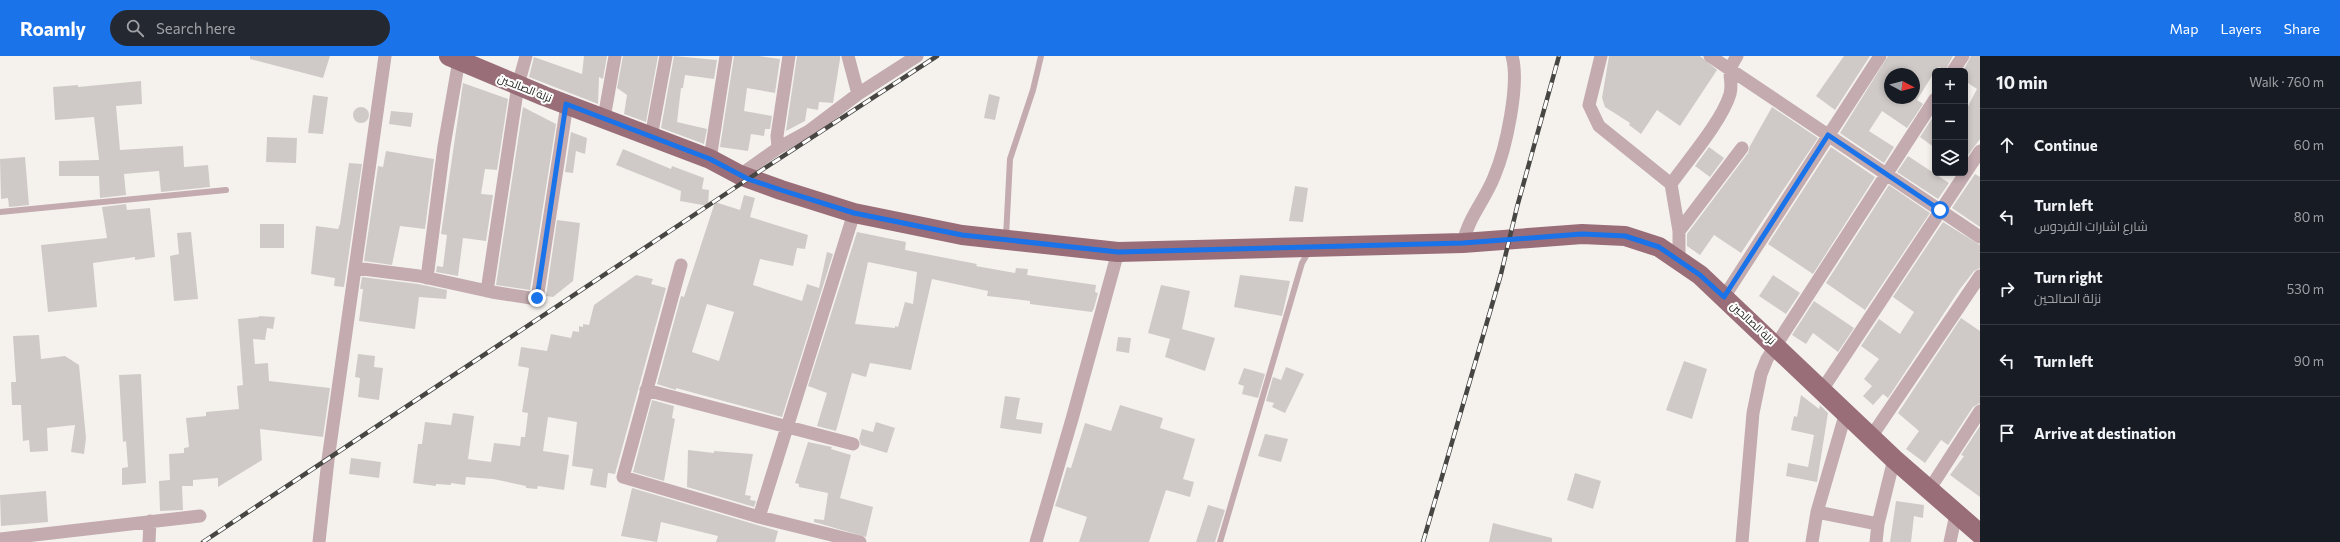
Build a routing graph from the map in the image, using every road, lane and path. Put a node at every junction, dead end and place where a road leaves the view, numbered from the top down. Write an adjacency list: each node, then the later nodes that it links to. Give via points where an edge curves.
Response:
1 (385, 56): 45 (street)
2 (526, 56): 19 (street)
3 (615, 56): 23 (street)
4 (666, 56): 25 (street)
5 (726, 56): 29 (street)
6 (789, 56): 26 (street, via 777,136)
7 (848, 56): 20 (street)
8 (917, 56): 20 (street)
9 (1041, 56): 39 (lane, via 1033,90 1010,159)
10 (1512, 56): 40 (street, via 1515,66 1510,124 1494,177 1466,228)
11 (1601, 56): 32 (street, via 1589,105 1599,126)
12 (1710, 56): 17 (street)
13 (1737, 56): 17 (street)
14 (1880, 56): 24 (street)
15 (1963, 56): 18 (street)
16 (454, 58): 19 (main road, نزلة الصالحين); 47 (street)
17 (1729, 68): 24 (street); 32 (street, via 1730,93 1719,117)
18 (1955, 68)
19 (518, 85): 22 (main road, نزلة الصالحين); 48 (street)
20 (858, 94): 26 (street, via 809,131)
21 (1932, 103): 30 (street)
22 (566, 104): 23 (main road, نزلة الصالحين); 48 (street, via 537,298)
23 (604, 118): 25 (main road, نزلة الصالحين)
24 (1828, 135): 30 (street); 49 (street)
25 (651, 137): 29 (main road, نزلة الصالحين)
26 (778, 148): 31 (street)
27 (1742, 148): 37 (street)
28 (1980, 151): 34 (street)
29 (710, 159): 31 (main road, نزلة الصالحين)
30 (1885, 173): 34 (street); 50 (street)
31 (740, 175): 36 (main road, نزلة الصالحين)
32 (1671, 184): 37 (street)
33 (226, 190): 35 (lane)
34 (1940, 210): 38 (street); 52 (street)
35 (0, 212)
36 (854, 213): 39 (main road, نزلة الصالحين, via 962,235); 55 (street)
37 (1679, 231): 43 (street)
38 (1980, 237)
39 (1006, 241): 42 (main road, نزلة الصالحين)
40 (1463, 243): 41 (main road, نزلة الصالحين); 43 (main road, نزلة الصالحين, via 1582,234 1625,236 1659,247)
41 (1311, 248): 42 (main road, نزلة الصالحين); 73 (lane, via 1302,264)
42 (1118, 252): 72 (street)
43 (1678, 260): 49 (main road, نزلة الصالحين, via 1700,275)
44 (681, 264): 51 (street)
45 (355, 268): 47 (street); 70 (street)
46 (1980, 276): 56 (street)
47 (427, 278): 48 (street)
48 (487, 291)
49 (1724, 297): 50 (main road, نزلة الصالحين)
50 (1777, 346): 52 (main road, نزلة الصالحين); 74 (street, via 1767,359 1761,374 1753,413)
51 (646, 390): 55 (street); 63 (street, via 623,477)
52 (1822, 390): 54 (main road, نزلة الصالحين)
53 (1980, 411): 59 (street)
54 (1846, 412): 56 (main road, نزلة الصالحين); 60 (street)
55 (787, 426): 57 (street); 63 (street)
56 (1872, 437): 58 (main road, نزلة الصالحين)
57 (853, 444)
58 (1894, 459): 59 (main road, نزلة الصالحين); 65 (street)
59 (1929, 490): 61 (main road, نزلة الصالحين)
60 (1817, 512): 65 (street); 75 (street)
61 (1956, 514): 66 (main road, نزلة الصالحين); 77 (street)
62 (200, 516): 64 (street)
63 (759, 517): 67 (street)
64 (150, 521): 68 (street); 69 (street)
65 (1878, 524): 76 (street)
66 (1980, 534)
67 (821, 537): 71 (street)
68 (0, 539)
69 (149, 542)
70 (319, 542)
71 (860, 542)
72 (1036, 542)
73 (1220, 542)
74 (1742, 542)
75 (1812, 542)
76 (1876, 542)
77 (1950, 542)

